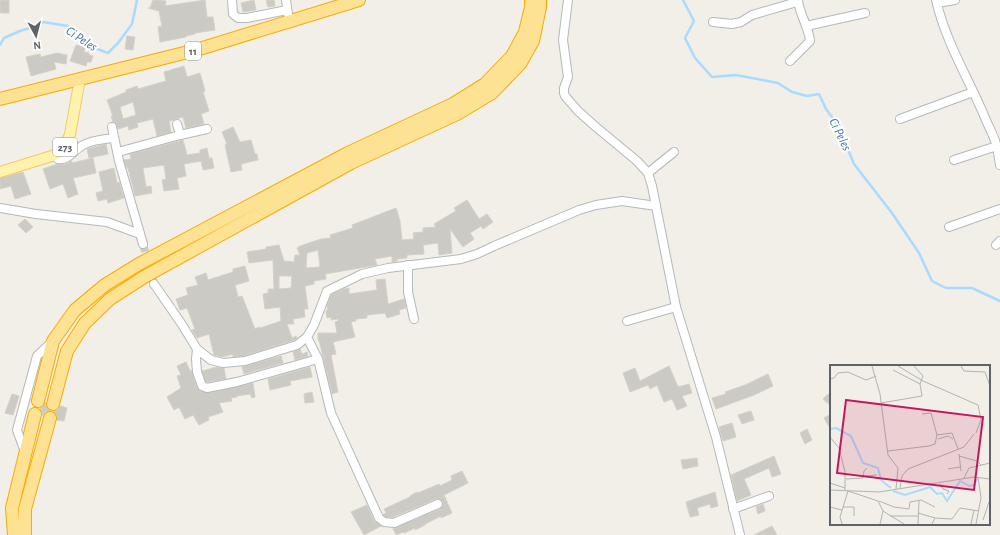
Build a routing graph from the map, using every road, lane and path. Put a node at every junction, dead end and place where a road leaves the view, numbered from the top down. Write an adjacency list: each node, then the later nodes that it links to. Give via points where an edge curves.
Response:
1 (232, 0): 11 (street, via 233,14 238,18)
2 (286, 0): 11 (street)
3 (359, 0): 11 (highway, 11)
4 (531, 0): 44 (highway, via 525,32 512,56 485,84 453,104 348,153 139,264 75,310)
5 (540, 0): 48 (highway, via 533,41 520,64 492,93 457,114 351,163 144,277 110,299 85,323 67,351)
6 (568, 0): 31 (street, via 563,40 568,77 564,88 565,96 596,128 638,160)
7 (955, 0): 9 (street)
8 (798, 1): 12 (street, via 752,15 741,22); 13 (street)
9 (937, 1): 16 (street, via 951,46)
10 (866, 13): 13 (street)
11 (288, 15): 15 (highway, 11, via 263,30)
12 (713, 22)
13 (806, 26): 14 (street, via 810,40)
14 (790, 61)
15 (80, 80): 17 (highway, 11); 27 (main road, 273, via 68,142 63,150)
16 (973, 92): 18 (street); 24 (street)
17 (0, 99)
18 (900, 119)
19 (177, 124): 22 (street)
20 (112, 127): 23 (street)
21 (207, 129): 22 (street)
22 (180, 135): 25 (street)
23 (114, 138): 25 (street); 27 (street, via 90,142 63,160 58,160)
24 (996, 146): 28 (street); 29 (street)
25 (118, 152): 36 (street)
26 (674, 152): 31 (street)
27 (55, 155): 30 (main road, 273)
28 (954, 160)
29 (1000, 165)
30 (0, 172)
31 (648, 173): 32 (street)
32 (656, 206): 38 (street, via 622,201 596,205 548,222 466,258); 40 (street)
33 (0, 208): 36 (street, via 107,222)
34 (1000, 209): 35 (street)
35 (949, 227)
36 (140, 234): 37 (street)
37 (143, 244)
38 (408, 265): 41 (street, via 408,292); 43 (street, via 362,274 327,291)
39 (154, 284): 45 (street)
40 (676, 306): 42 (street); 54 (street, via 716,437)
41 (414, 319)
42 (627, 321)
43 (307, 337): 45 (street, via 297,345 245,361 212,360); 46 (street)
44 (53, 341): 47 (highway); 51 (street, via 37,356 17,430)
45 (197, 349): 46 (street, via 197,372 202,386 207,388)
46 (318, 360): 53 (street, via 331,413 379,518 384,522 394,523)
47 (38, 401)
48 (53, 404)
49 (35, 414): 51 (highway)
50 (50, 418): 56 (highway, via 25,509)
51 (25, 452): 55 (highway, via 12,508)
52 (770, 496): 54 (street)
53 (438, 504)
54 (733, 509): 57 (street)
55 (14, 535)
56 (25, 535)
57 (740, 535)

